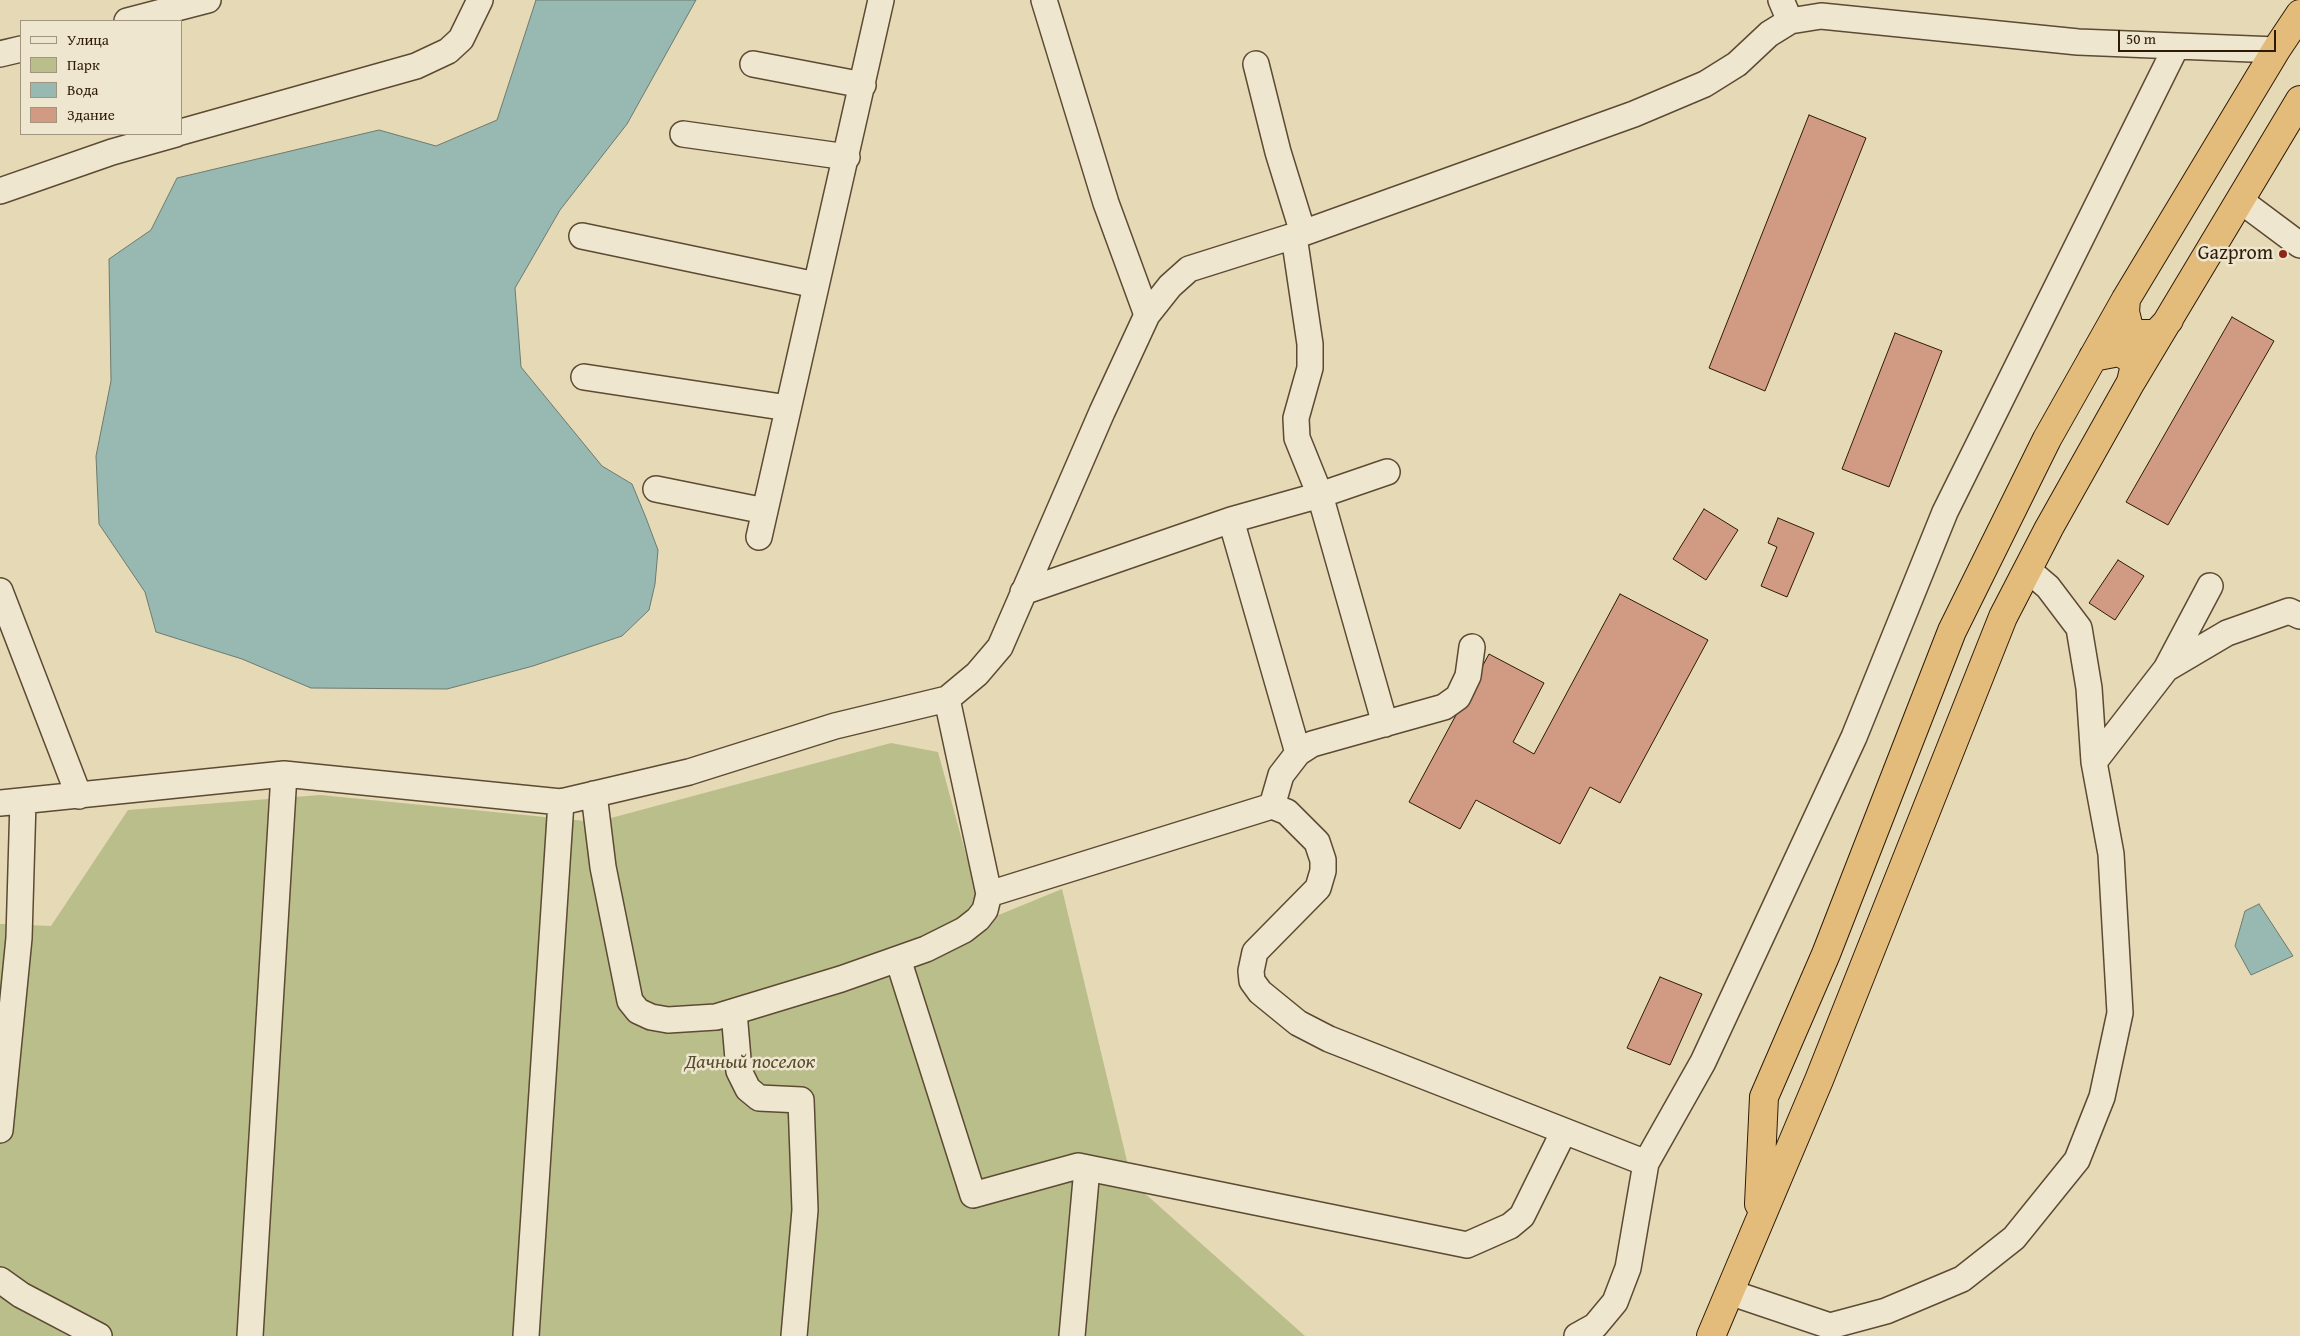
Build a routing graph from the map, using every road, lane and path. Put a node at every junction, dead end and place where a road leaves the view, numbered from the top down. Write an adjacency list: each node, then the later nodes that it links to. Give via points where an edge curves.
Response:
1 (208, 0): 7 (street)
2 (881, 0): 14 (street)
3 (1044, 0): 27 (street, via 1106,203)
4 (477, 1): 16 (street, via 461,39 448,51 416,66)
5 (1786, 10): 8 (street, via 2078,42); 22 (street, via 1769,34 1737,64 1705,84 1634,114)
6 (2300, 14): 10 (highway)
7 (131, 20)
8 (2176, 47): 10 (street); 61 (street, via 1945,512 1845,755 1704,1062)
9 (20, 49): 11 (street)
10 (2276, 50): 26 (highway)
11 (0, 54)
12 (753, 64): 14 (street)
13 (1256, 64): 22 (street)
14 (863, 85): 19 (street)
15 (2300, 100): 21 (highway)
16 (182, 132)
17 (683, 134): 19 (street)
18 (172, 135): 20 (street, via 112,152)
19 (847, 157): 25 (street)
20 (0, 191)
21 (2241, 201): 24 (street); 28 (highway)
22 (1298, 235): 27 (street, via 1189,269 1170,286); 35 (street, via 1310,368 1296,418 1297,438)
23 (582, 236): 25 (street)
24 (2300, 245)
25 (816, 285): 32 (street)
26 (2126, 299): 28 (highway, via 2129,328 2137,334 2156,334); 29 (highway)
27 (1147, 315): 42 (street)
28 (2169, 320): 31 (highway)
29 (2093, 357): 31 (highway, via 2119,352 2128,357 2135,366); 63 (highway, via 2046,439 1952,631 1826,954 1764,1097)
30 (584, 377): 32 (street)
31 (2131, 382): 39 (highway)
32 (788, 408): 36 (street)
33 (1387, 472): 35 (street)
34 (656, 489): 36 (street)
35 (1320, 495): 37 (street); 47 (street)
36 (765, 511): 38 (street)
37 (1231, 520): 42 (street); 48 (street)
38 (759, 537)
39 (2028, 570): 49 (street, via 2048,587 2079,628 2089,688); 63 (highway, via 2003,617)
40 (2210, 586): 45 (street)
41 (0, 591): 52 (street)
42 (1023, 592): 46 (street, via 1000,647 976,674)
43 (2300, 616): 45 (street, via 2289,611 2227,632)
44 (1472, 647): 47 (street, via 1468,676 1458,697 1444,707)
45 (2166, 669): 49 (street)
46 (947, 698): 51 (street, via 835,726 689,772); 56 (street)
47 (1386, 724): 48 (street, via 1312,744)
48 (1298, 754): 55 (street, via 1281,775)
49 (2094, 762): 65 (street, via 2111,854 2120,1012 2102,1097 2077,1160 2014,1238 1962,1279 1886,1312 1830,1326)
50 (284, 774): 52 (street); 54 (street); 67 (street)
51 (594, 794): 54 (street); 58 (street, via 603,867 630,1001 651,1017 668,1020 716,1017)
52 (79, 796): 53 (street)
53 (12, 802): 59 (street, via 19,938)
54 (561, 802): 68 (street)
55 (1272, 806): 56 (street); 60 (street, via 1286,812 1317,842 1323,871 1318,888 1255,952 1250,971 1260,992 1298,1023 1329,1039)
56 (989, 894): 57 (street, via 985,910 964,930)
57 (898, 959): 58 (street); 62 (street, via 973,1195 1078,1166)
58 (734, 1012): 69 (street, via 738,1071 748,1089 759,1098 801,1100 805,1210)
59 (0, 1130)
60 (1564, 1131): 61 (street); 62 (street, via 1522,1216 1510,1226 1467,1245)
61 (1646, 1163): 71 (street, via 1628,1268 1615,1302 1595,1326)
62 (1087, 1168): 70 (street)
63 (1759, 1221): 65 (highway)
64 (0, 1280): 66 (street)
65 (1729, 1292): 72 (highway)
66 (87, 1333)
67 (250, 1336)
68 (526, 1336)
69 (794, 1336)
70 (1072, 1336)
71 (1577, 1336)
72 (1711, 1336)

